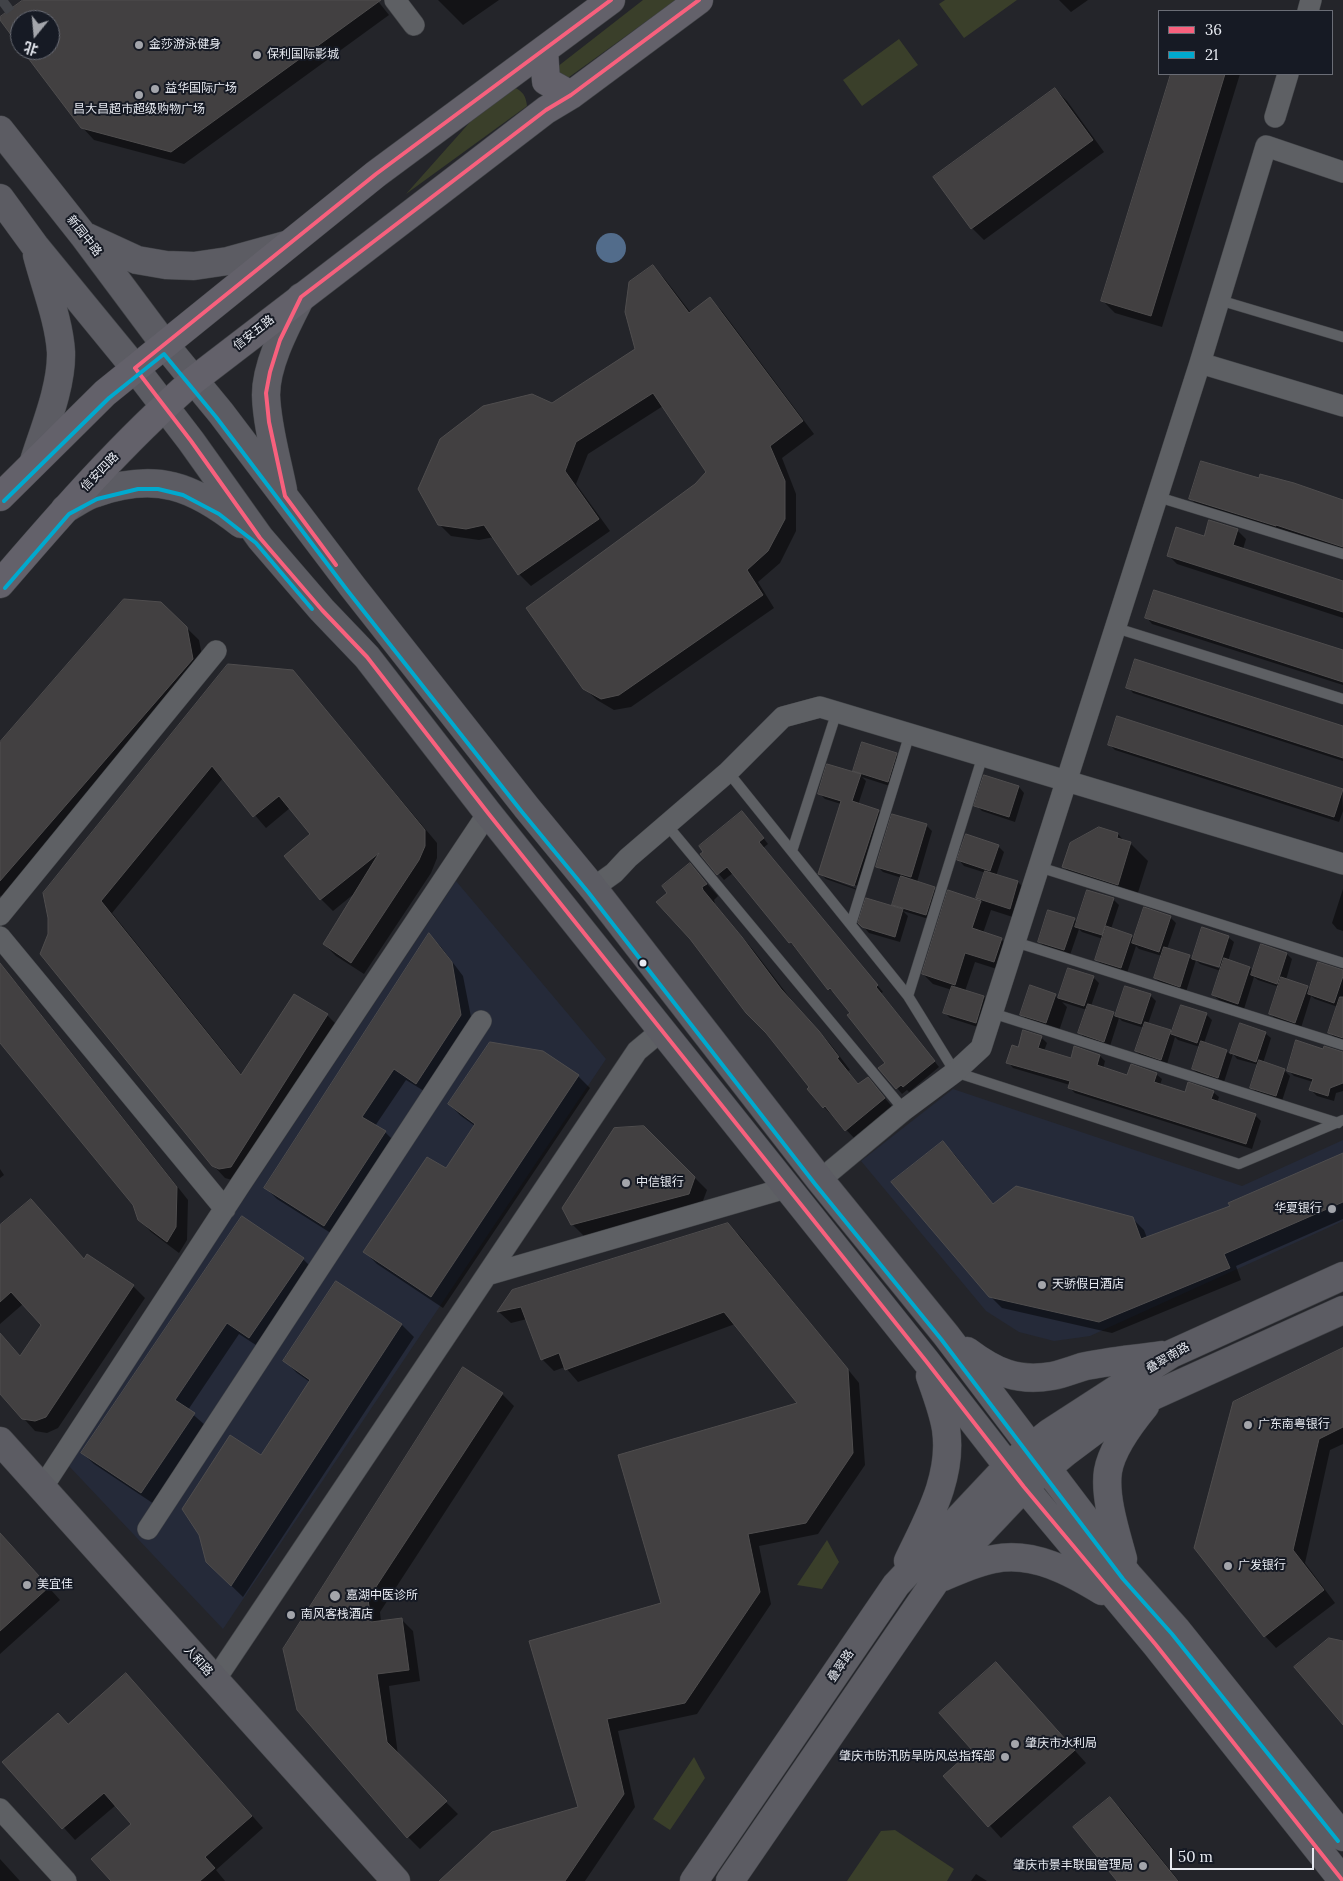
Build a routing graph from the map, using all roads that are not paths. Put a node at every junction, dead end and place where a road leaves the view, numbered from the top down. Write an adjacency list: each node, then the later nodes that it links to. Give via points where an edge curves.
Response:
1 (395, 0): 4 (street)
2 (611, 0): 5 (main road)
3 (699, 0): 7 (main road, 信安五路)
4 (414, 26)
5 (544, 50): 7 (main road, via 546,82); 13 (main road)
6 (1288, 75): 8 (street)
7 (571, 95): 15 (main road, 信安五路, via 546,110)
8 (1275, 117)
9 (0, 130): 12 (main road, 新园中路)
10 (1343, 172): 16 (street, via 1266,146)
11 (0, 198): 14 (main road)
12 (84, 235): 13 (main road, via 137,260 166,265 194,266 228,261); 18 (main road, 新园中路)
13 (286, 245): 18 (main road)
14 (35, 246): 20 (main road); 24 (main road, via 58,326 61,354 57,384)
15 (301, 297): 21 (main road, 信安五路); 25 (main road, via 280,340 266,393)
16 (1219, 300): 17 (lane); 19 (street)
17 (1343, 338)
18 (165, 345): 20 (main road); 21 (main road, 新园中路)
19 (1200, 363): 22 (street); 26 (street)
20 (135, 368): 23 (main road); 24 (main road)
21 (194, 380): 23 (main road, 信安五路); 25 (main road, 新园中路)
22 (1343, 406)
23 (163, 407): 28 (main road, 信安四路); 29 (main road)
24 (34, 461): 27 (main road)
25 (284, 496): 32 (main road, 新园中路)
26 (1158, 497): 30 (lane); 34 (street)
27 (0, 498)
28 (64, 509): 29 (main road, via 95,493 137,483 159,483 185,489 204,498); 31 (main road, 信安四路)
29 (260, 538): 33 (main road)
30 (1343, 554)
31 (0, 584)
32 (352, 586): 33 (main road, via 328,596); 47 (main road, 新园中路)
33 (322, 610): 42 (main road, via 366,657)
34 (1116, 628): 36 (lane); 41 (street)
35 (216, 651): 48 (street)
36 (1343, 699)
37 (836, 711): 38 (street); 40 (street, via 820,707 783,718); 44 (lane)
38 (910, 733): 39 (street); 49 (lane)
39 (983, 755): 41 (street); 53 (lane)
40 (728, 772): 43 (street); 44 (lane)
41 (1067, 780): 45 (street); 46 (street)
42 (488, 813): 56 (main road); 63 (street)
43 (667, 825): 47 (street); 59 (lane)
44 (792, 851): 49 (lane)
45 (1343, 863)
46 (1040, 867): 51 (street); 52 (lane)
47 (593, 888): 61 (main road, 新园中路)
48 (0, 915)
49 (851, 924): 53 (lane)
50 (0, 937): 63 (street)
51 (1016, 942): 54 (street); 57 (lane)
52 (1343, 963)
53 (908, 996): 58 (lane)
54 (992, 1014): 58 (street, via 982,1048); 60 (lane)
55 (481, 1021): 78 (street)
56 (660, 1031): 62 (main road); 64 (street, via 637,1051)
57 (1343, 1045)
58 (955, 1072): 59 (street); 60 (lane, via 1239,1164)
59 (904, 1110): 61 (street)
60 (1341, 1121)
61 (820, 1180): 66 (main road, 新园中路)
62 (786, 1188): 64 (street); 67 (main road)
63 (224, 1209): 77 (street)
64 (487, 1275): 86 (street)
65 (1343, 1276): 70 (main road, 叠翠南路)
66 (909, 1289): 67 (main road); 69 (main road, 新园中路)
67 (883, 1309): 71 (main road)
68 (1343, 1310): 72 (main road, 叠翠南路)
69 (946, 1334): 70 (main road, via 986,1366 1004,1374 1032,1378); 75 (main road)
70 (1171, 1354): 72 (main road); 75 (main road, 叠翠南路, via 1049,1433)
71 (926, 1361): 76 (main road); 81 (main road, via 946,1429 947,1458 941,1491)
72 (1184, 1382): 73 (main road, 叠翠南路)
73 (1153, 1396): 75 (main road, 叠翠南路); 79 (main road, via 1126,1430 1108,1470 1109,1502)
74 (0, 1441): 77 (main road, 人和路)
75 (1038, 1458): 76 (main road, 叠翠南路); 79 (main road)
76 (1016, 1477): 80 (main road); 81 (main road, 叠翠路); 82 (main road)
77 (42, 1488): 86 (main road, 人和路)
78 (148, 1529)
79 (1128, 1575): 84 (main road)
80 (937, 1579): 82 (main road, via 996,1558 1018,1558 1060,1568); 85 (main road)
81 (896, 1584): 83 (main road, 叠翠路)
82 (1119, 1602): 84 (main road)
83 (861, 1638): 85 (main road); 91 (main road, 叠翠路)
84 (1166, 1638): 88 (main road); 93 (main road)
85 (886, 1655): 92 (main road)
86 (215, 1680): 90 (main road, 人和路)
87 (0, 1808): 89 (street)
88 (1343, 1837)
89 (66, 1881)
90 (396, 1881)
91 (694, 1881)
92 (730, 1881)
93 (1343, 1881)

